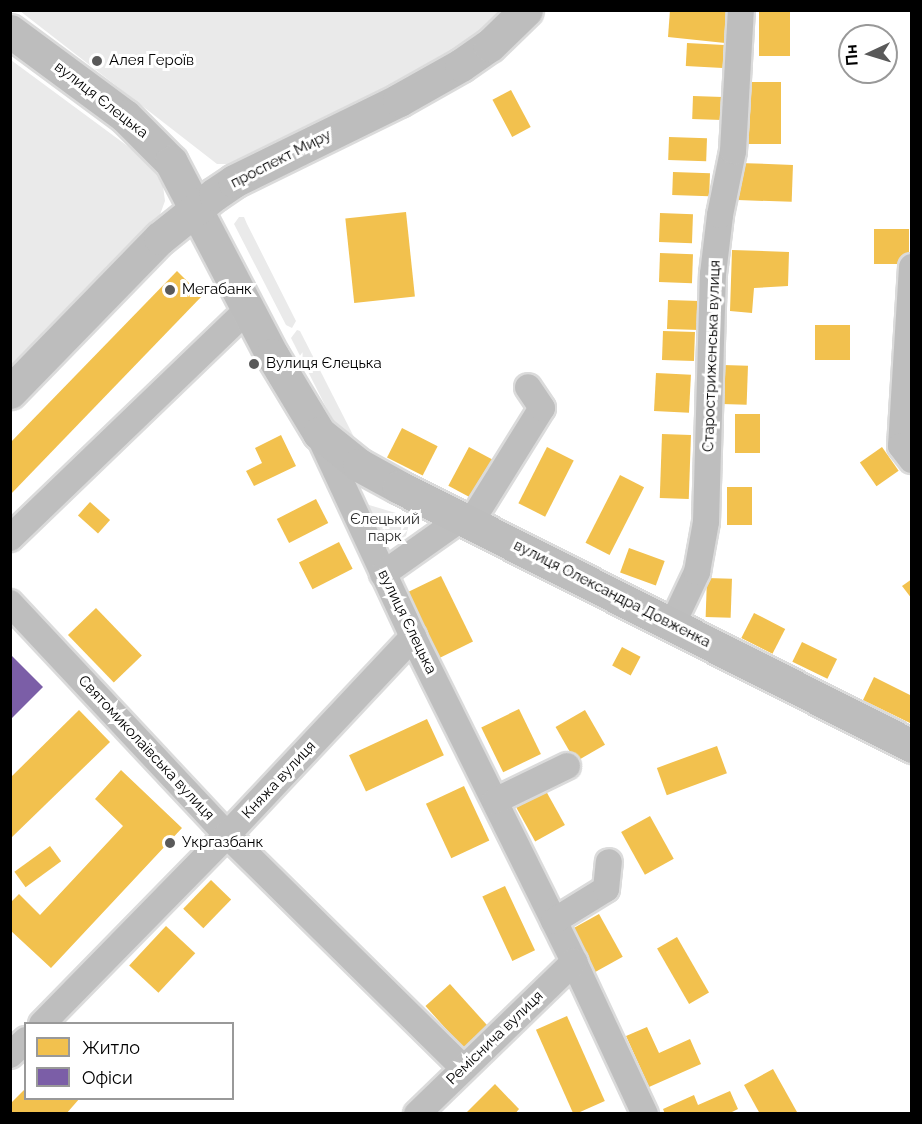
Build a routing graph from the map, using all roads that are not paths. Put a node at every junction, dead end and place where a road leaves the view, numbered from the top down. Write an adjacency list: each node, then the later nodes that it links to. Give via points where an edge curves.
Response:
1 (526, 10): 4 (main road, проспект Миру, via 490,45 461,65 234,181)
2 (741, 10): 15 (street, Старостриженська вулиця, via 733,152 713,274 706,522 697,572)
3 (10, 31): 4 (main road, вулиця Єлецька, via 154,142 171,162)
4 (197, 208): 6 (main road, вулиця Єлецька); 8 (main road, проспект Миру, via 160,238)
5 (912, 267): 10 (street, via 901,446)
6 (249, 308): 9 (main road, вулиця Єлецька); 12 (street)
7 (528, 387): 11 (street, via 542,408)
8 (10, 392)
9 (319, 433): 11 (main road, вулиця Олександра Довженка, via 359,465); 13 (street, вулиця Єлецька)
10 (912, 460)
11 (467, 520): 13 (street); 15 (main road, вулиця Олександра Довженка)
12 (10, 538)
13 (383, 574): 16 (street, вулиця Єлецька)
14 (10, 603): 20 (street, Святомиколаївська вулиця)
15 (672, 625): 17 (main road, вулиця Олександра Довженка)
16 (413, 637): 19 (street, вулиця Єлецька); 20 (street, Княжа вулиця)
17 (912, 746)
18 (567, 765): 19 (street)
19 (495, 801): 22 (street, вулиця Єлецька)
20 (227, 836): 24 (street, Княжа вулиця); 27 (street, Святомиколаївська вулиця)
21 (609, 862): 22 (street, via 606,889)
22 (554, 921): 23 (street, вулиця Єлецька)
23 (574, 962): 27 (street, Реміснича вулиця); 29 (street, вулиця Єлецька)
24 (43, 1022)
25 (24, 1042): 26 (street)
26 (10, 1055)
27 (463, 1068): 28 (street, Реміснича вулиця)
28 (417, 1113)
29 (645, 1113)

